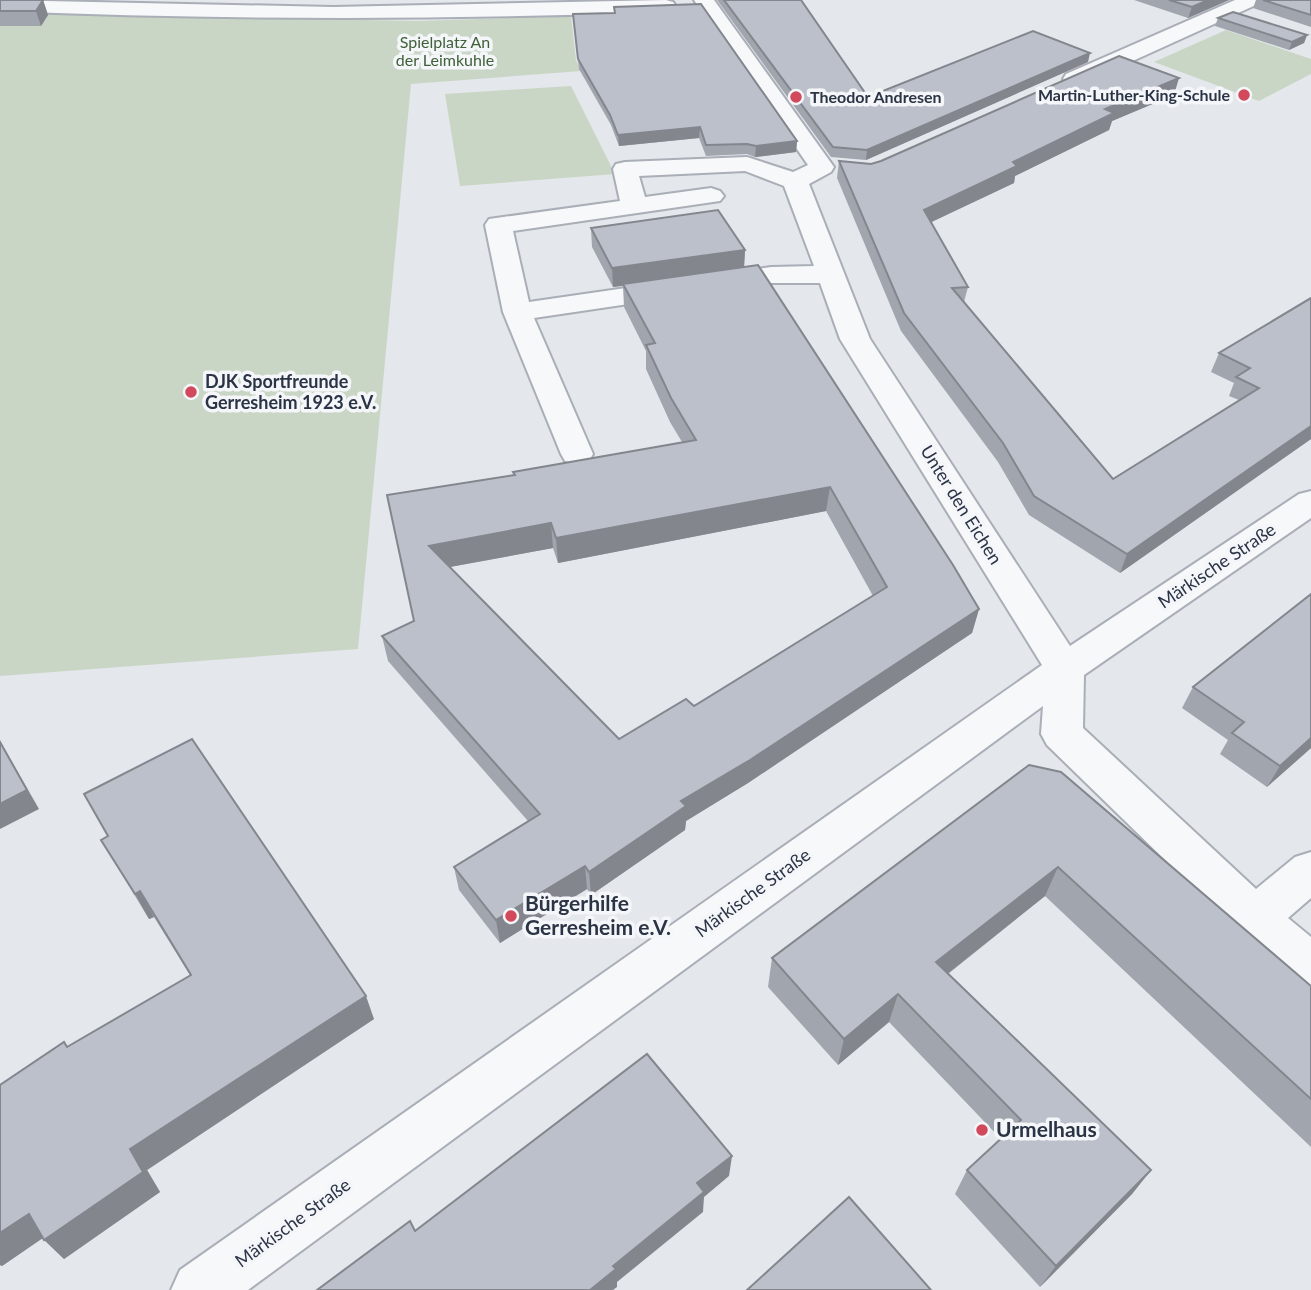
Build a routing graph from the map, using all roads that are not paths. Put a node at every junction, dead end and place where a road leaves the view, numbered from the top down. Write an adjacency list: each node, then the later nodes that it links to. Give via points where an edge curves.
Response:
1 (705, 2): 4 (street); 7 (street, Unter den Eichen)
2 (0, 5): 3 (street)
3 (132, 5): 4 (street, via 267,12)
4 (536, 6)
5 (1252, 9): 6 (street, via 1228,10)
6 (1055, 87)
7 (821, 172): 9 (street, via 747,164 625,170); 10 (street, Unter den Eichen)
8 (711, 197): 9 (street)
9 (634, 206): 11 (street, via 498,225)
10 (832, 275): 11 (street, via 771,275); 14 (street, Unter den Eichen, via 855,339)
11 (517, 312): 12 (street)
12 (577, 454)
13 (1311, 502): 14 (street, Märkische Straße)
14 (1065, 669): 16 (street, via 1062,734); 18 (street, Märkische Straße)
15 (1311, 871): 16 (street)
16 (1255, 918): 17 (street)
17 (1311, 967)
18 (200, 1290)

